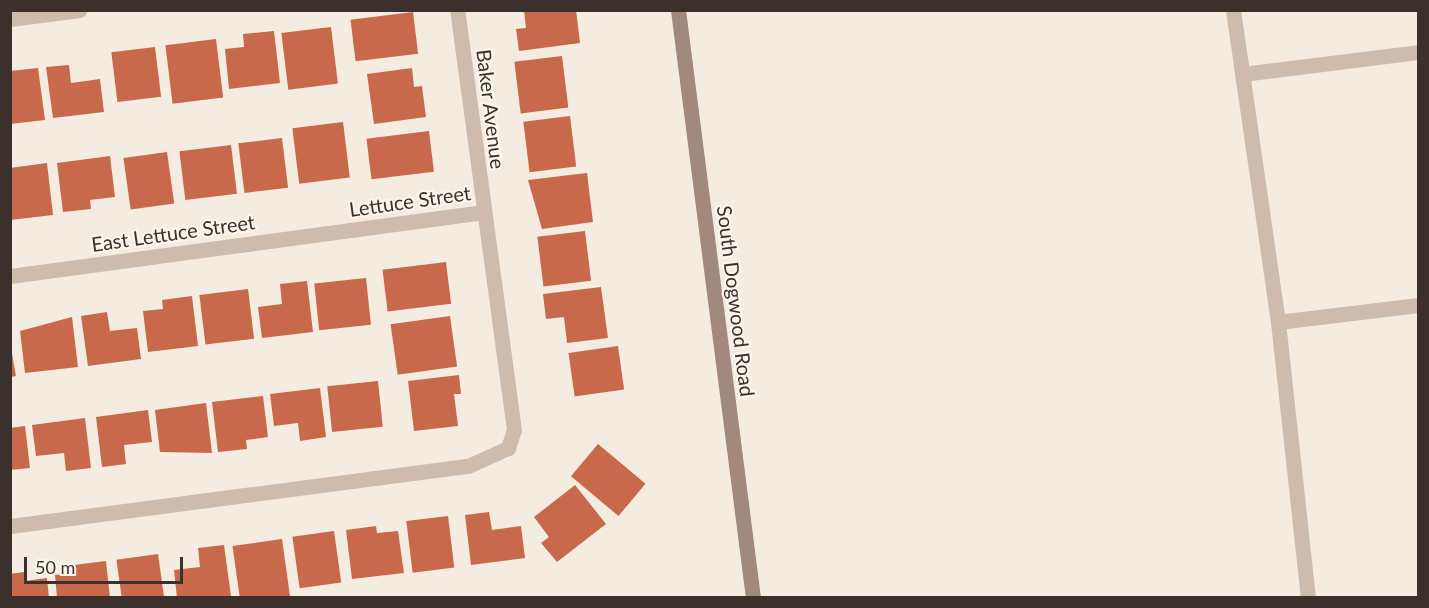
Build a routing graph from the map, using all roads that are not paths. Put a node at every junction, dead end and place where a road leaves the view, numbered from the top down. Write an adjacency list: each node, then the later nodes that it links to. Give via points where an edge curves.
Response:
1 (79, 10): 5 (street)
2 (457, 10): 8 (street, Baker Avenue)
3 (678, 10): 14 (main road, South Dogwood Road)
4 (1233, 10): 7 (street)
5 (10, 19)
6 (1419, 52): 7 (street)
7 (1242, 74): 12 (street)
8 (484, 212): 9 (street, Lettuce Street); 13 (street, Baker Avenue, via 513,430 508,448 493,458)
9 (342, 231): 10 (street, East Lettuce Street)
10 (10, 276)
11 (1419, 304): 12 (street)
12 (1278, 322): 15 (street)
13 (10, 526)
14 (753, 597)
15 (1308, 597)

